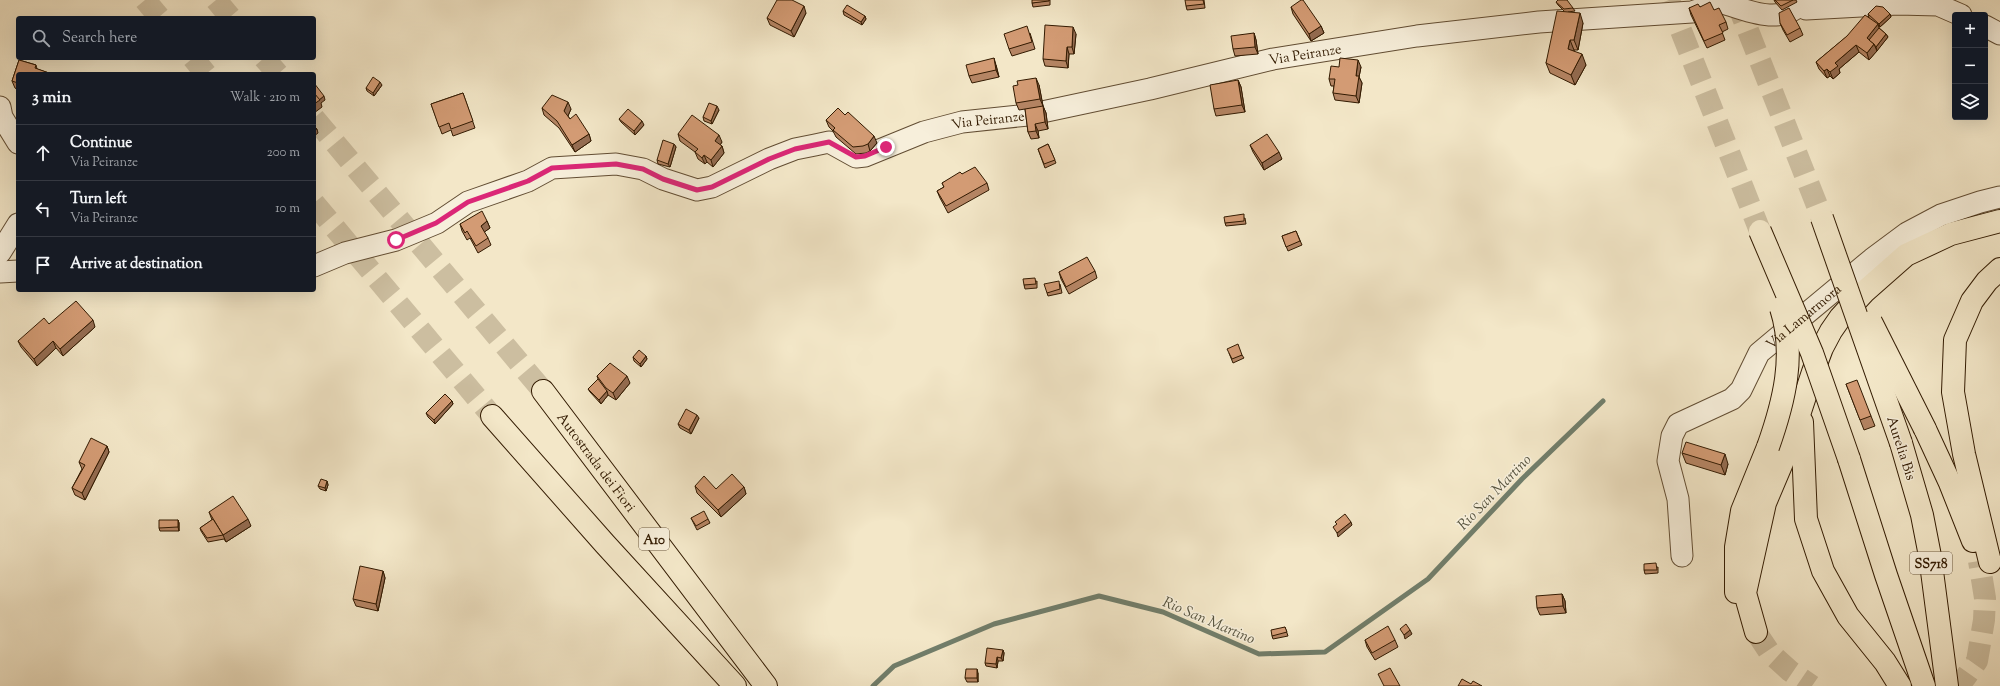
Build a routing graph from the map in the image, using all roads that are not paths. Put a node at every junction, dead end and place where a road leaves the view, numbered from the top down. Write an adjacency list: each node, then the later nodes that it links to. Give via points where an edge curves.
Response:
1 (1720, 1): 2 (street, via 1758,14 1771,15 1783,14); 12 (street, Via Peiranze, via 1692,12 1539,22 1417,36 1273,59 1028,115 962,122 924,132 865,156 856,157 829,142 795,149 712,187 697,190 663,179 643,169 616,164 552,168 528,181 468,202 423,229 396,240 345,253)
2 (1803, 3): 3 (street, via 1806,9 1898,4 1938,6)
3 (1953, 12)
4 (1988, 28): 5 (street)
5 (2000, 34)
6 (0, 107): 7 (street, via 2,117)
7 (16, 140)
8 (2000, 197): 19 (street, Via Lamarmora, via 1941,215 1907,234 1872,259 1759,353 1741,390 1732,399 1678,424 1672,436 1668,462 1678,499)
9 (2000, 222): 17 (highway, via 1950,234 1906,255 1888,269 1840,318 1831,331)
10 (16, 227): 11 (street)
11 (0, 253)
12 (316, 265)
13 (2000, 269): 24 (highway, Aurelia Bis / SS718, bridge, via 1972,301 1955,340 1953,392 1984,561 1925,429 1822,218 1901,443 1922,515)
14 (16, 271): 15 (street)
15 (0, 272)
16 (543, 391): 21 (highway, Autostrada dei Fiori / A10)
17 (1801, 403): 22 (highway, via 1806,519 1823,571 1848,616 1885,662); 23 (highway, bridge, via 1787,451 1765,503 1745,593 1751,636 1736,600 1736,547 1742,511 1768,447 1782,402 1789,341 1780,303 1756,232 1812,353)
18 (492, 416): 20 (highway, A10)
19 (1682, 556)
20 (735, 686)
21 (766, 686)
22 (1900, 686)
23 (1924, 686)
24 (1947, 686)

